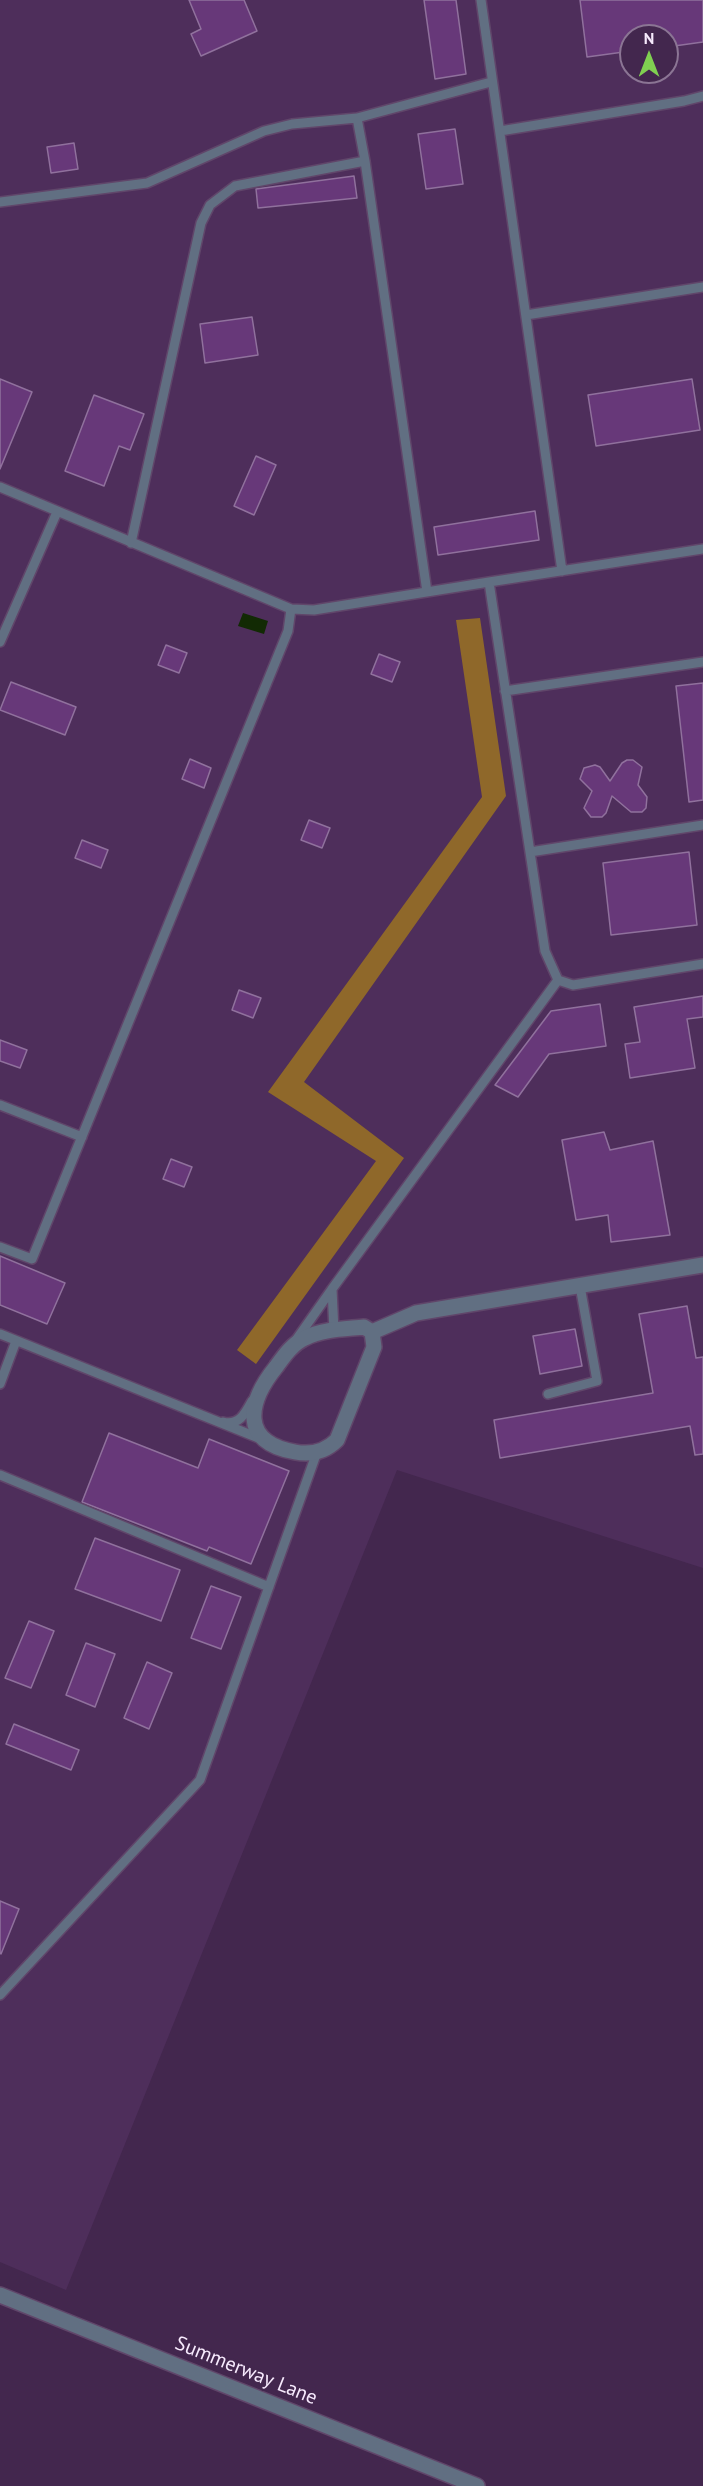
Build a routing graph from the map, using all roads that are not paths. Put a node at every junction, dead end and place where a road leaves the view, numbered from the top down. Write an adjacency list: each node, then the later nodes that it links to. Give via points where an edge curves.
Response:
1 (481, 0): 2 (lane)
2 (491, 82): 4 (lane); 5 (lane)
3 (703, 96): 5 (lane)
4 (357, 118): 6 (lane); 7 (lane, via 292,124 264,131 147,183)
5 (500, 131): 9 (lane)
6 (365, 162): 12 (lane, via 256,180 235,186 210,205 201,223); 16 (lane)
7 (0, 202)
8 (703, 287): 9 (lane)
9 (526, 315): 14 (lane)
10 (0, 487): 11 (lane)
11 (57, 512): 12 (lane); 18 (lane)
12 (131, 543): 17 (lane)
13 (703, 549): 14 (lane)
14 (562, 571): 15 (lane)
15 (489, 582): 16 (lane); 20 (lane)
16 (427, 592): 17 (lane, via 314,610)
17 (291, 609): 26 (lane, via 288,630)
18 (0, 642)
19 (703, 662): 20 (lane)
20 (505, 691): 22 (lane)
21 (703, 825): 22 (lane)
22 (530, 852): 24 (lane, via 545,951)
23 (703, 964): 24 (lane, via 573,985)
24 (558, 980): 30 (lane)
25 (0, 1105): 26 (lane)
26 (82, 1137): 27 (lane, via 32,1259)
27 (0, 1247)
28 (703, 1265): 29 (street)
29 (580, 1286): 32 (street, via 416,1313); 38 (lane, via 597,1381)
30 (332, 1289): 31 (lane); 35 (lane)
31 (334, 1331): 32 (street, via 364,1328); 35 (street, via 305,1338)
32 (372, 1332): 41 (street, via 374,1347 337,1440)
33 (0, 1335): 34 (lane)
34 (16, 1341): 36 (lane); 39 (lane)
35 (291, 1347): 37 (street)
36 (0, 1384)
37 (261, 1386): 39 (lane, via 239,1421 231,1424); 40 (street, via 253,1409 255,1426)
38 (548, 1394)
39 (206, 1419): 40 (lane)
40 (263, 1440): 41 (street, via 279,1449)
41 (318, 1452): 43 (lane)
42 (0, 1475): 43 (lane)
43 (269, 1587): 44 (lane, via 200,1780)
44 (0, 1995)
45 (0, 2295): 46 (street, Summerway Lane)
46 (477, 2486)

